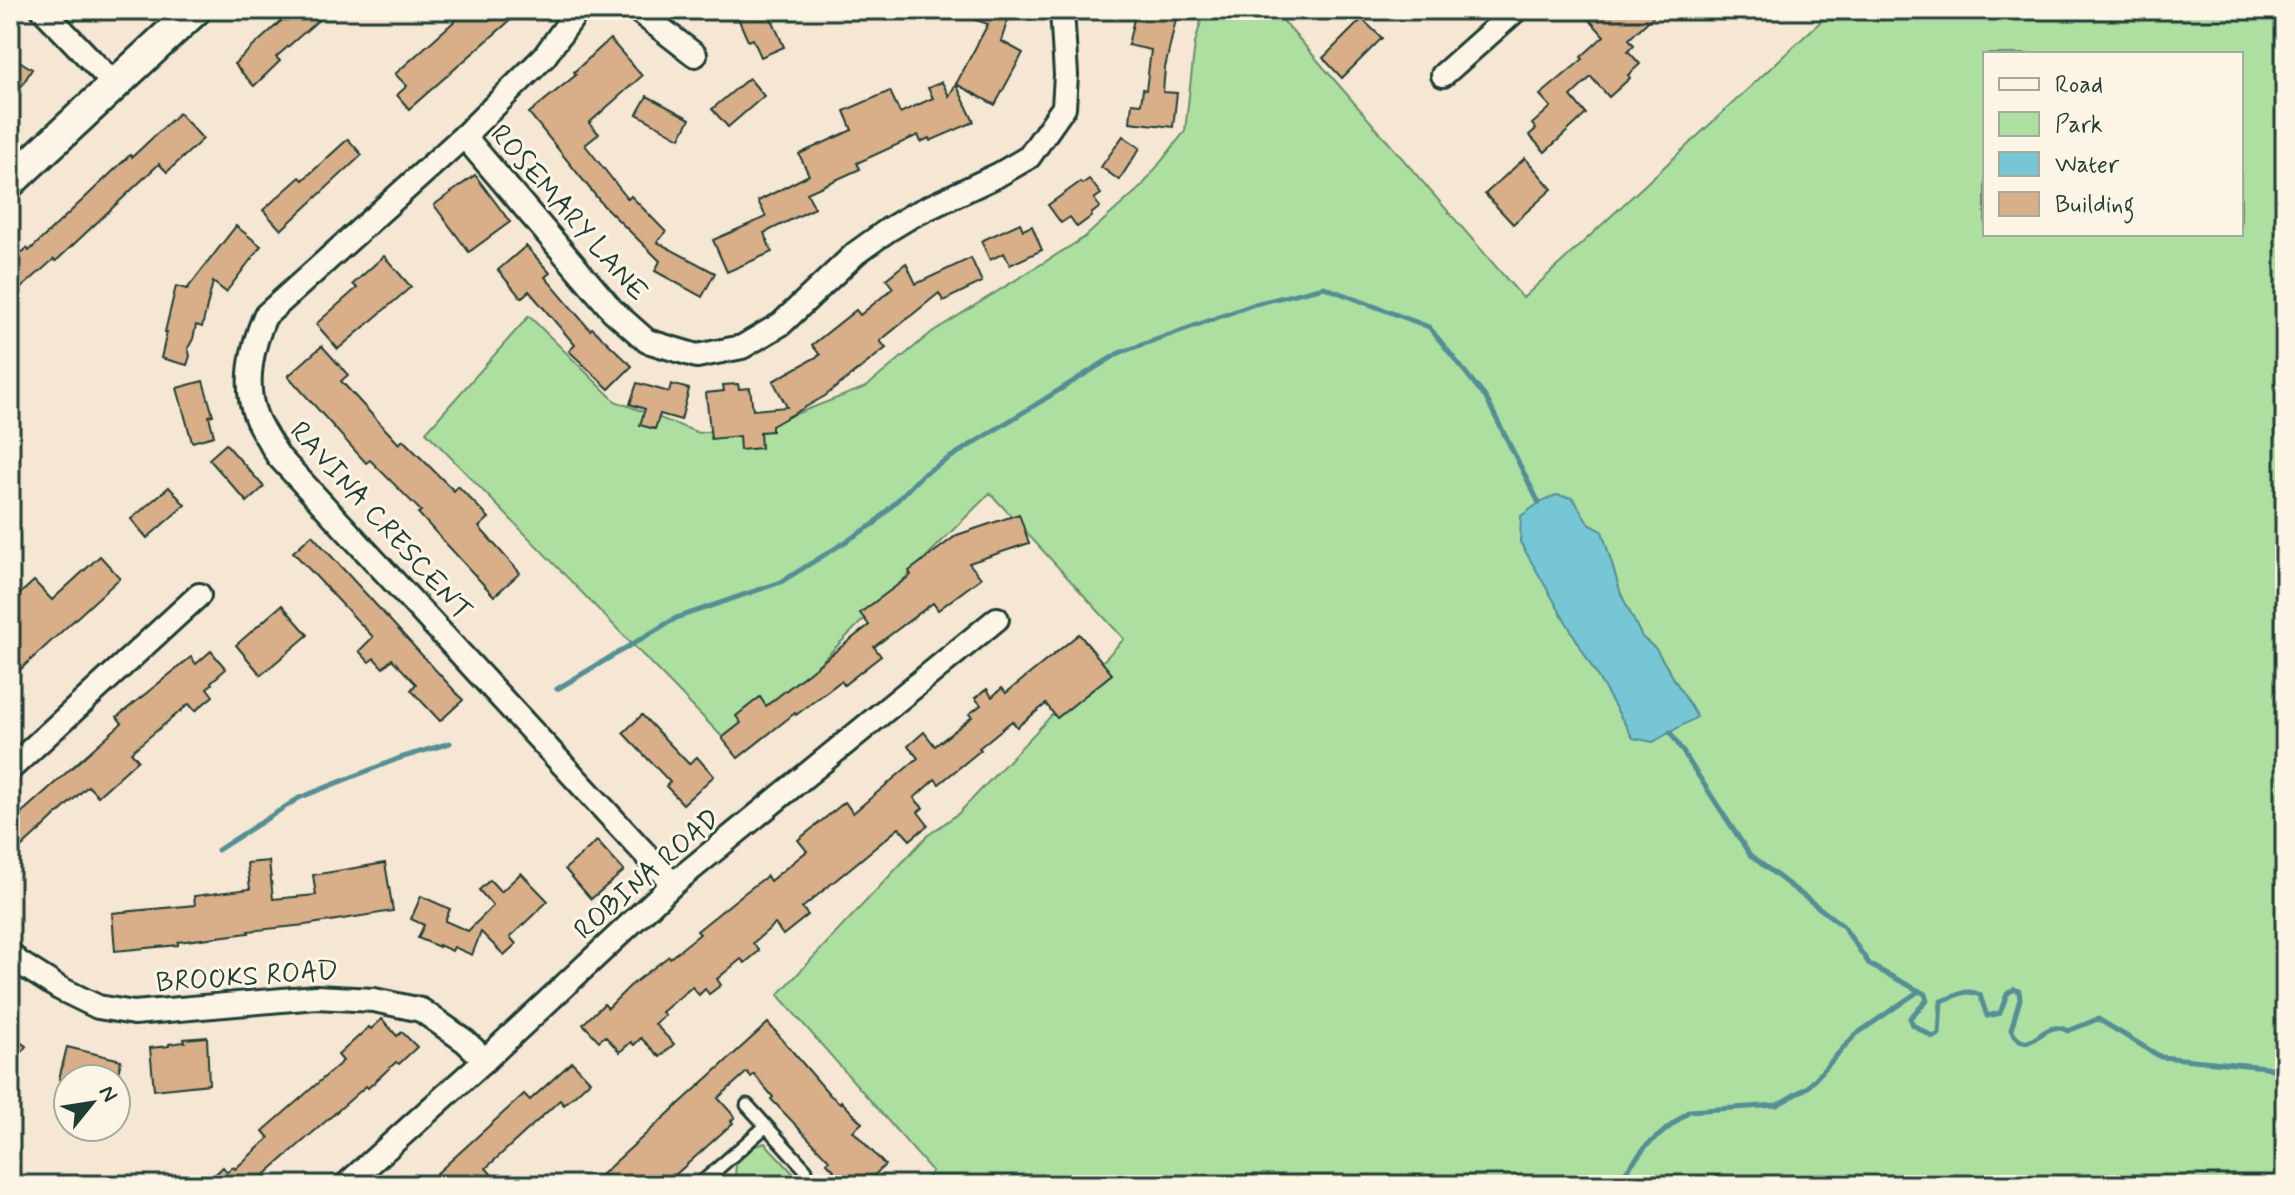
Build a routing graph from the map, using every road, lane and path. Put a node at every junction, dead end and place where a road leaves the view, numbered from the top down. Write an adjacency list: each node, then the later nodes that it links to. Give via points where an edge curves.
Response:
1 (43, 10): 9 (street)
2 (195, 10): 9 (main road)
3 (578, 10): 10 (street, RAVINA CRESCENT, via 544,57)
4 (637, 10): 7 (street)
5 (1062, 10): 10 (street, ROSEMARY LANE, via 1064,107 1029,157 888,230 781,324 742,347 697,356 647,341 613,311)
6 (1516, 10): 8 (street)
7 (695, 55)
8 (1443, 75)
9 (114, 84): 11 (main road)
10 (464, 136): 15 (street, RAVINA CRESCENT, via 265,316 254,342 249,379 255,415 278,456)
11 (10, 182)
12 (199, 595): 14 (street)
13 (997, 619): 15 (street, ROBINA ROAD)
14 (10, 769)
15 (673, 884): 17 (street, ROBINA ROAD)
16 (10, 953): 17 (street, BROOKS ROAD, via 59,988 98,1007 134,1013 316,997 374,1000 421,1010)
17 (485, 1060): 21 (street, ROBINA ROAD)
18 (747, 1105): 19 (lane)
19 (766, 1126): 20 (lane); 22 (lane)
20 (806, 1170)
21 (346, 1185)
22 (699, 1185)

